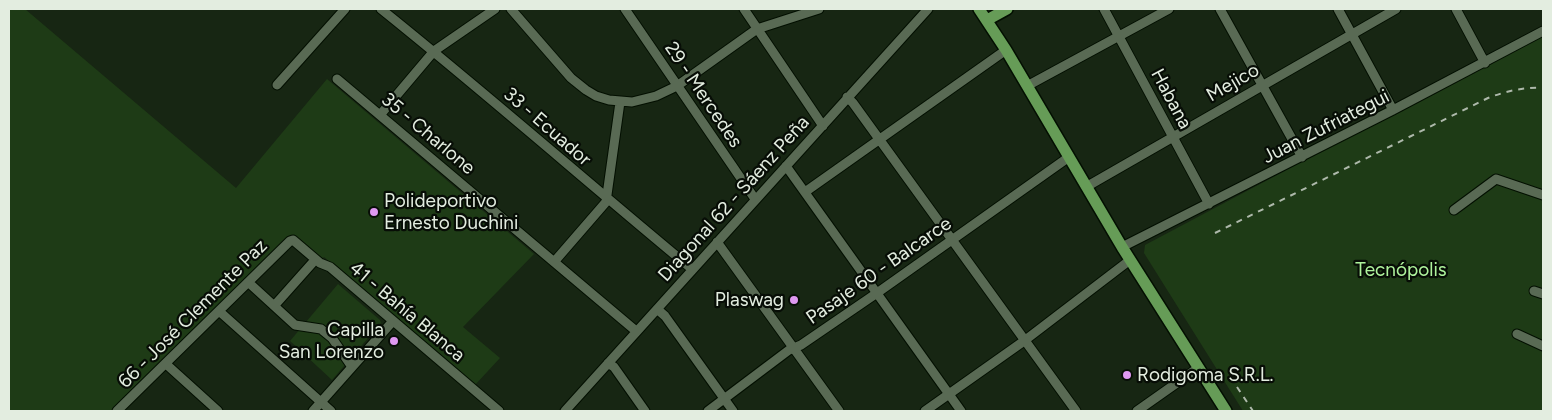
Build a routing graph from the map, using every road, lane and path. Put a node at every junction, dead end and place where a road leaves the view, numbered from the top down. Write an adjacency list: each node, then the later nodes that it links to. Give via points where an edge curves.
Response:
1 (345, 9): 26 (street)
2 (381, 9): 23 (street, 33 - Ecuador)
3 (495, 9): 23 (street)
4 (511, 9): 31 (street, via 577,84 596,96)
5 (625, 9): 28 (street, 29 - Mercedes)
6 (744, 9): 18 (street)
7 (819, 9): 18 (street)
8 (928, 9): 30 (street, Diagonal 62 - Sáenz Peña)
9 (979, 9): 17 (main road)
10 (1007, 9): 17 (main road)
11 (1104, 9): 21 (street, Habana)
12 (1169, 9): 21 (street)
13 (1220, 9): 27 (street)
14 (1338, 9): 20 (street)
15 (1396, 9): 20 (street, Mejico)
16 (1456, 9): 24 (street)
17 (987, 20): 22 (main road)
18 (757, 29): 28 (street); 34 (street)
19 (1543, 31): 24 (street, Juan Zufriategui)
20 (1351, 34): 27 (street, Mejico); 32 (street)
21 (1119, 36): 29 (street); 35 (street, Habana)
22 (1006, 50): 29 (main road); 36 (street)
23 (434, 51): 33 (street); 43 (street, 33 - Ecuador)
24 (1485, 63): 32 (street, Juan Zufriategui)
25 (337, 78): 33 (street, 35 - Charlone)
26 (277, 85)
27 (1262, 85): 35 (street, Mejico); 38 (street)
28 (677, 86): 31 (street, via 648,99); 44 (street, 29 - Mercedes)
29 (1027, 86): 37 (main road)
30 (847, 97): 34 (street, Diagonal 62 - Sáenz Peña); 36 (street)
31 (620, 102): 43 (street)
32 (1394, 110): 38 (street, Juan Zufriategui)
33 (380, 115): 53 (street, 35 - Charlone)
34 (822, 126): 39 (street, Diagonal 62 - Sáenz Peña)
35 (1172, 137): 40 (street, Mejico); 45 (street, Habana)
36 (879, 139): 41 (street); 48 (street)
37 (1069, 157): 40 (main road); 48 (street, Pasaje 60 - Balcarce)
38 (1302, 157): 45 (street, Juan Zufriategui)
39 (786, 166): 41 (street); 44 (street, Diagonal 62 - Sáenz Peña)
40 (1086, 187): 50 (main road)
41 (805, 192): 56 (street)
42 (1543, 195): 46 (street, via 1496,180)
43 (607, 199): 53 (street); 54 (street, 33 - Ecuador)
44 (755, 199): 49 (street, Diagonal 62 - Sáenz Peña)
45 (1209, 204): 50 (street, Juan Zufriategui)
46 (1454, 210)
47 (293, 240): 51 (street, 41 - Bahía Blanca); 55 (street, 66 - José Clemente Paz)
48 (952, 240): 56 (street, Pasaje 60 - Balcarce); 63 (street)
49 (717, 242): 54 (street, Diagonal 62 - Sáenz Peña); 65 (street)
50 (1122, 247): 52 (main road)
51 (316, 260): 57 (street); 60 (street, 41 - Bahía Blanca, via 330,267)
52 (1130, 260): 63 (street); 69 (main road)
53 (554, 262): 61 (street, 35 - Charlone)
54 (692, 270): 58 (street, Diagonal 62 - Sáenz Peña)
55 (248, 282): 57 (street); 59 (street, 66 - José Clemente Paz)
56 (876, 293): 65 (street, Pasaje 60 - Balcarce); 70 (street)
57 (274, 306): 68 (street, via 295,325 321,329 332,338)
58 (657, 309): 61 (street, Diagonal 62 - Sáenz Peña); 71 (street)
59 (219, 311): 67 (street, 66 - José Clemente Paz); 72 (street)
60 (393, 321): 68 (street); 77 (street, 41 - Bahía Blanca)
61 (636, 331): 66 (street, Diagonal 62 - Sáenz Peña)
62 (1517, 334): 64 (street)
63 (1024, 341): 70 (street); 85 (street)
64 (1543, 346)
65 (794, 348): 71 (street, Pasaje 60 - Balcarce); 82 (street)
66 (608, 363): 78 (street, Diagonal 62 - Sáenz Peña); 79 (street)
67 (166, 364): 73 (street, 66 - José Clemente Paz); 74 (street)
68 (352, 367): 72 (street)
69 (1198, 368): 86 (street); 87 (main road)
70 (949, 394): 83 (street); 84 (street)
71 (725, 399): 80 (street, Pasaje 60 - Balcarce); 81 (street)
72 (321, 402): 75 (street); 76 (street)
73 (117, 411)
74 (218, 411)
75 (313, 411)
76 (331, 411)
77 (499, 411)
78 (565, 411)
79 (645, 411)
80 (708, 411)
81 (733, 411)
82 (840, 411)
83 (925, 411)
84 (961, 411)
85 (1076, 411)
86 (1137, 411)
87 (1226, 411)

